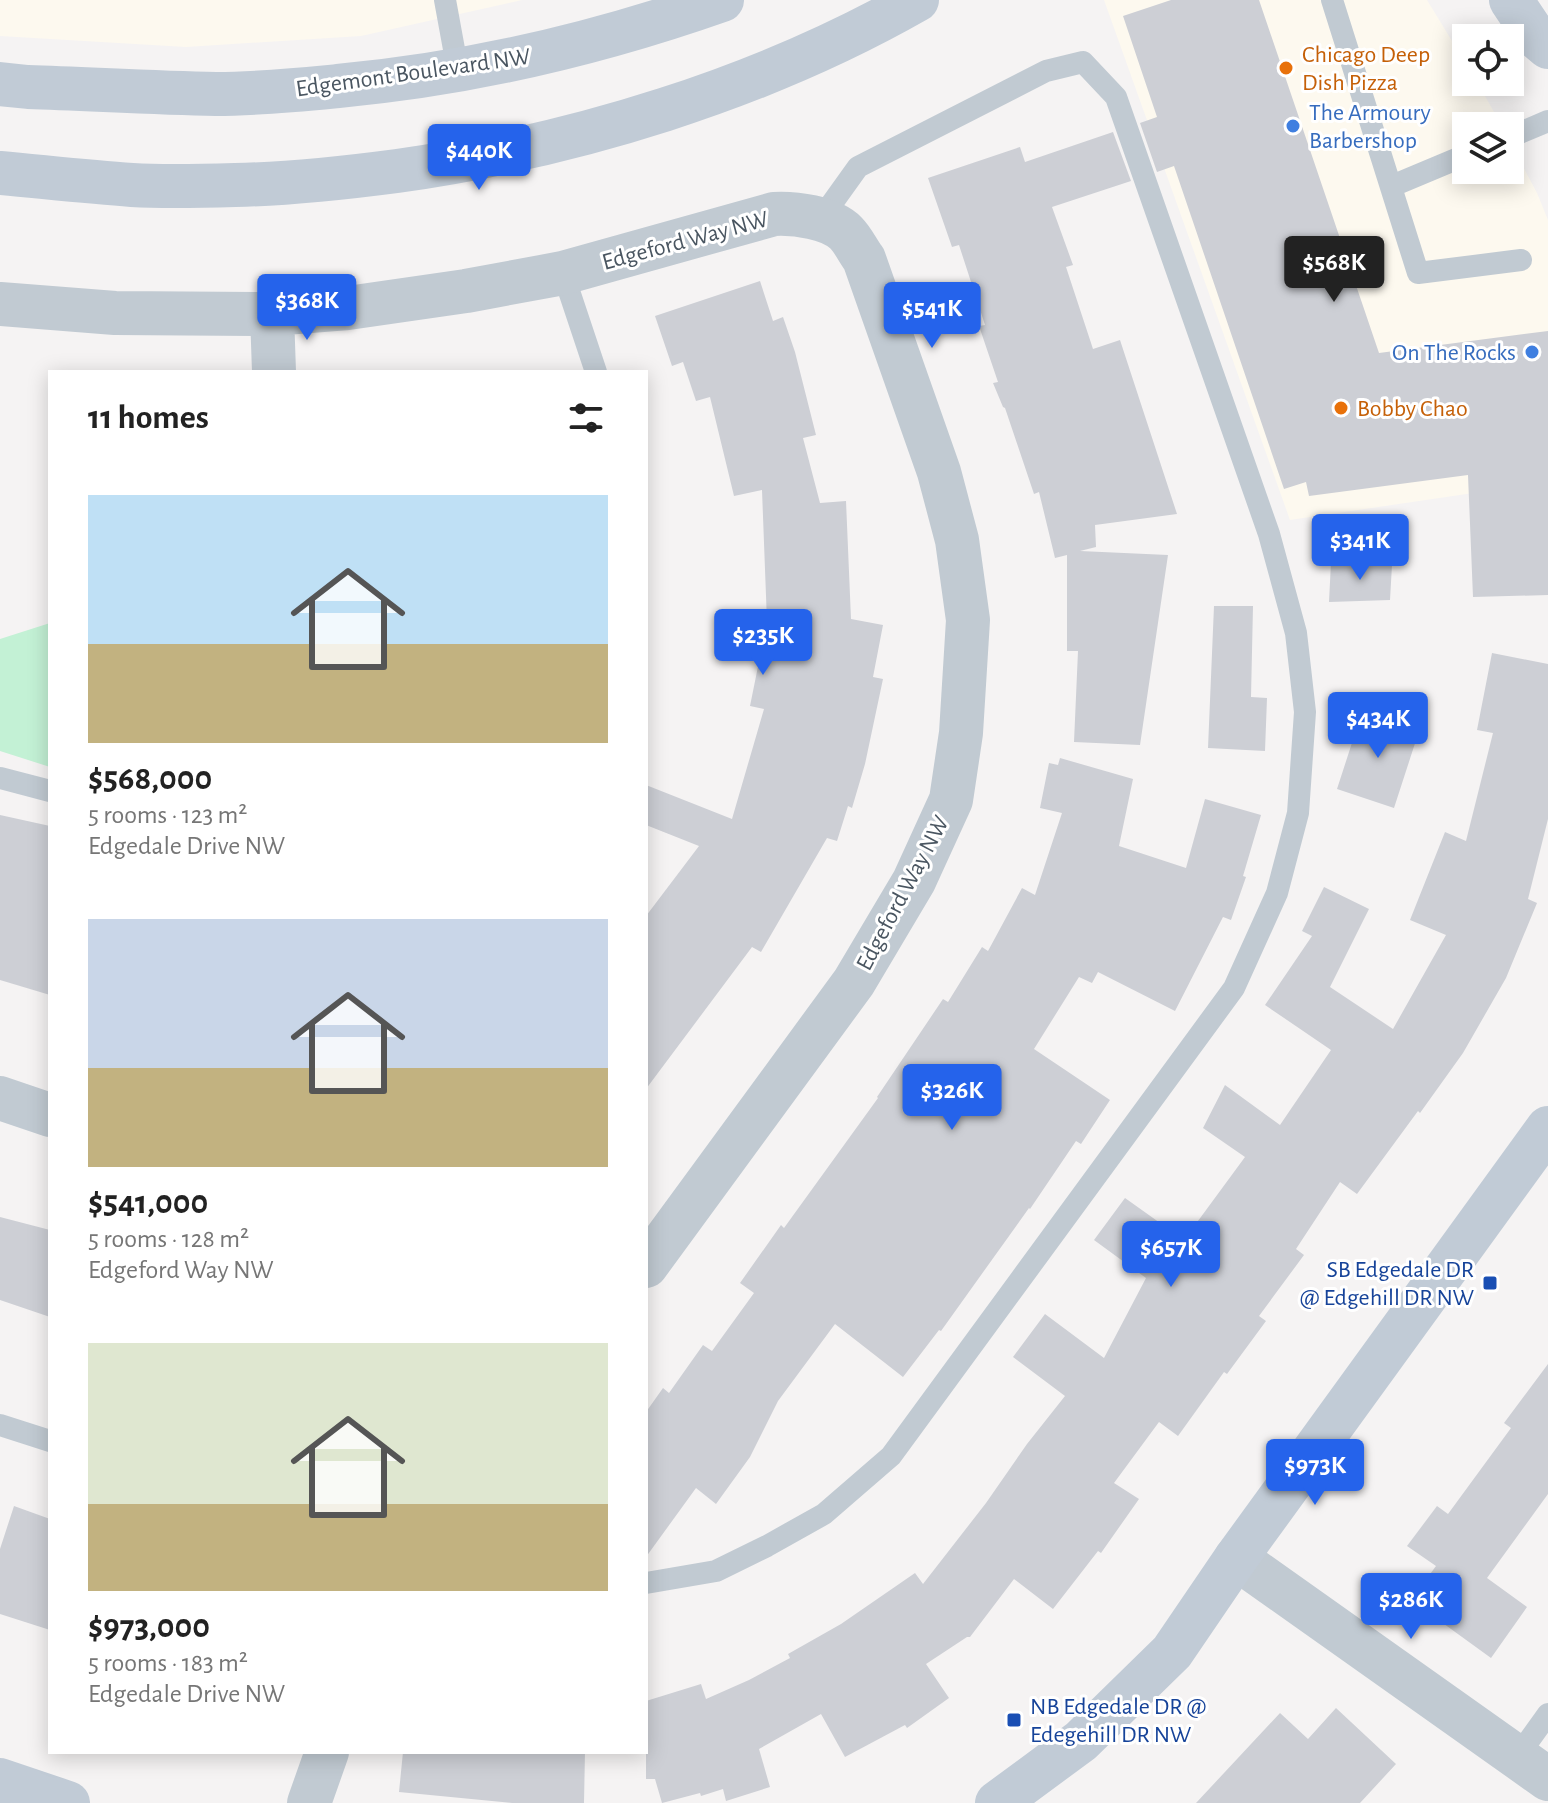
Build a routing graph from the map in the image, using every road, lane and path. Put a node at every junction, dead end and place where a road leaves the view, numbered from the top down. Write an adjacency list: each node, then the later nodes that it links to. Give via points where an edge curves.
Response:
1 (445, 0): 7 (lane)
2 (722, 0): 7 (main road, Edgemont Boulevard NW, via 563,49)
3 (917, 0): 12 (main road, via 815,51 703,96 546,143 445,164 238,185 134,185)
4 (1332, 0): 13 (lane)
5 (1511, 0): 6 (main road)
6 (1548, 47)
7 (458, 71): 8 (main road, Edgemont Boulevard NW, via 378,83 218,94)
8 (0, 84)
9 (1548, 121): 10 (lane)
10 (1524, 131)
11 (1452, 161): 13 (lane)
12 (0, 173)
13 (1392, 186): 15 (lane, via 1418,273)
14 (820, 220): 16 (street, Edgeford Way NW, via 774,214); 26 (street, Edgeford Way NW, via 845,232 864,259 939,472 957,540 968,620 951,800 914,881 854,982); 30 (lane, via 858,167 1046,71 1083,62 1116,97 1269,534 1296,633 1305,712 1298,813 1277,893 1234,988 891,1456 824,1514 767,1546 716,1571)
15 (1521, 260)
16 (563, 273): 18 (street, Edgeford Way NW, via 363,306); 20 (lane)
17 (0, 304): 18 (street, Edgeford Way NW, via 115,313)
18 (272, 314): 19 (street)
19 (274, 370)
20 (595, 370)
21 (0, 778): 22 (lane)
22 (48, 790)
23 (0, 1098): 24 (street)
24 (48, 1114)
25 (1548, 1128): 29 (main road)
26 (648, 1263)
27 (0, 1425): 28 (lane)
28 (48, 1440)
29 (1236, 1558): 33 (street); 37 (main road, via 1172,1652 1081,1741)
30 (648, 1583)
31 (1548, 1714): 33 (lane)
32 (326, 1754): 36 (street)
33 (1532, 1768)
34 (0, 1780): 35 (main road)
35 (68, 1803)
36 (309, 1803)
37 (997, 1803)

